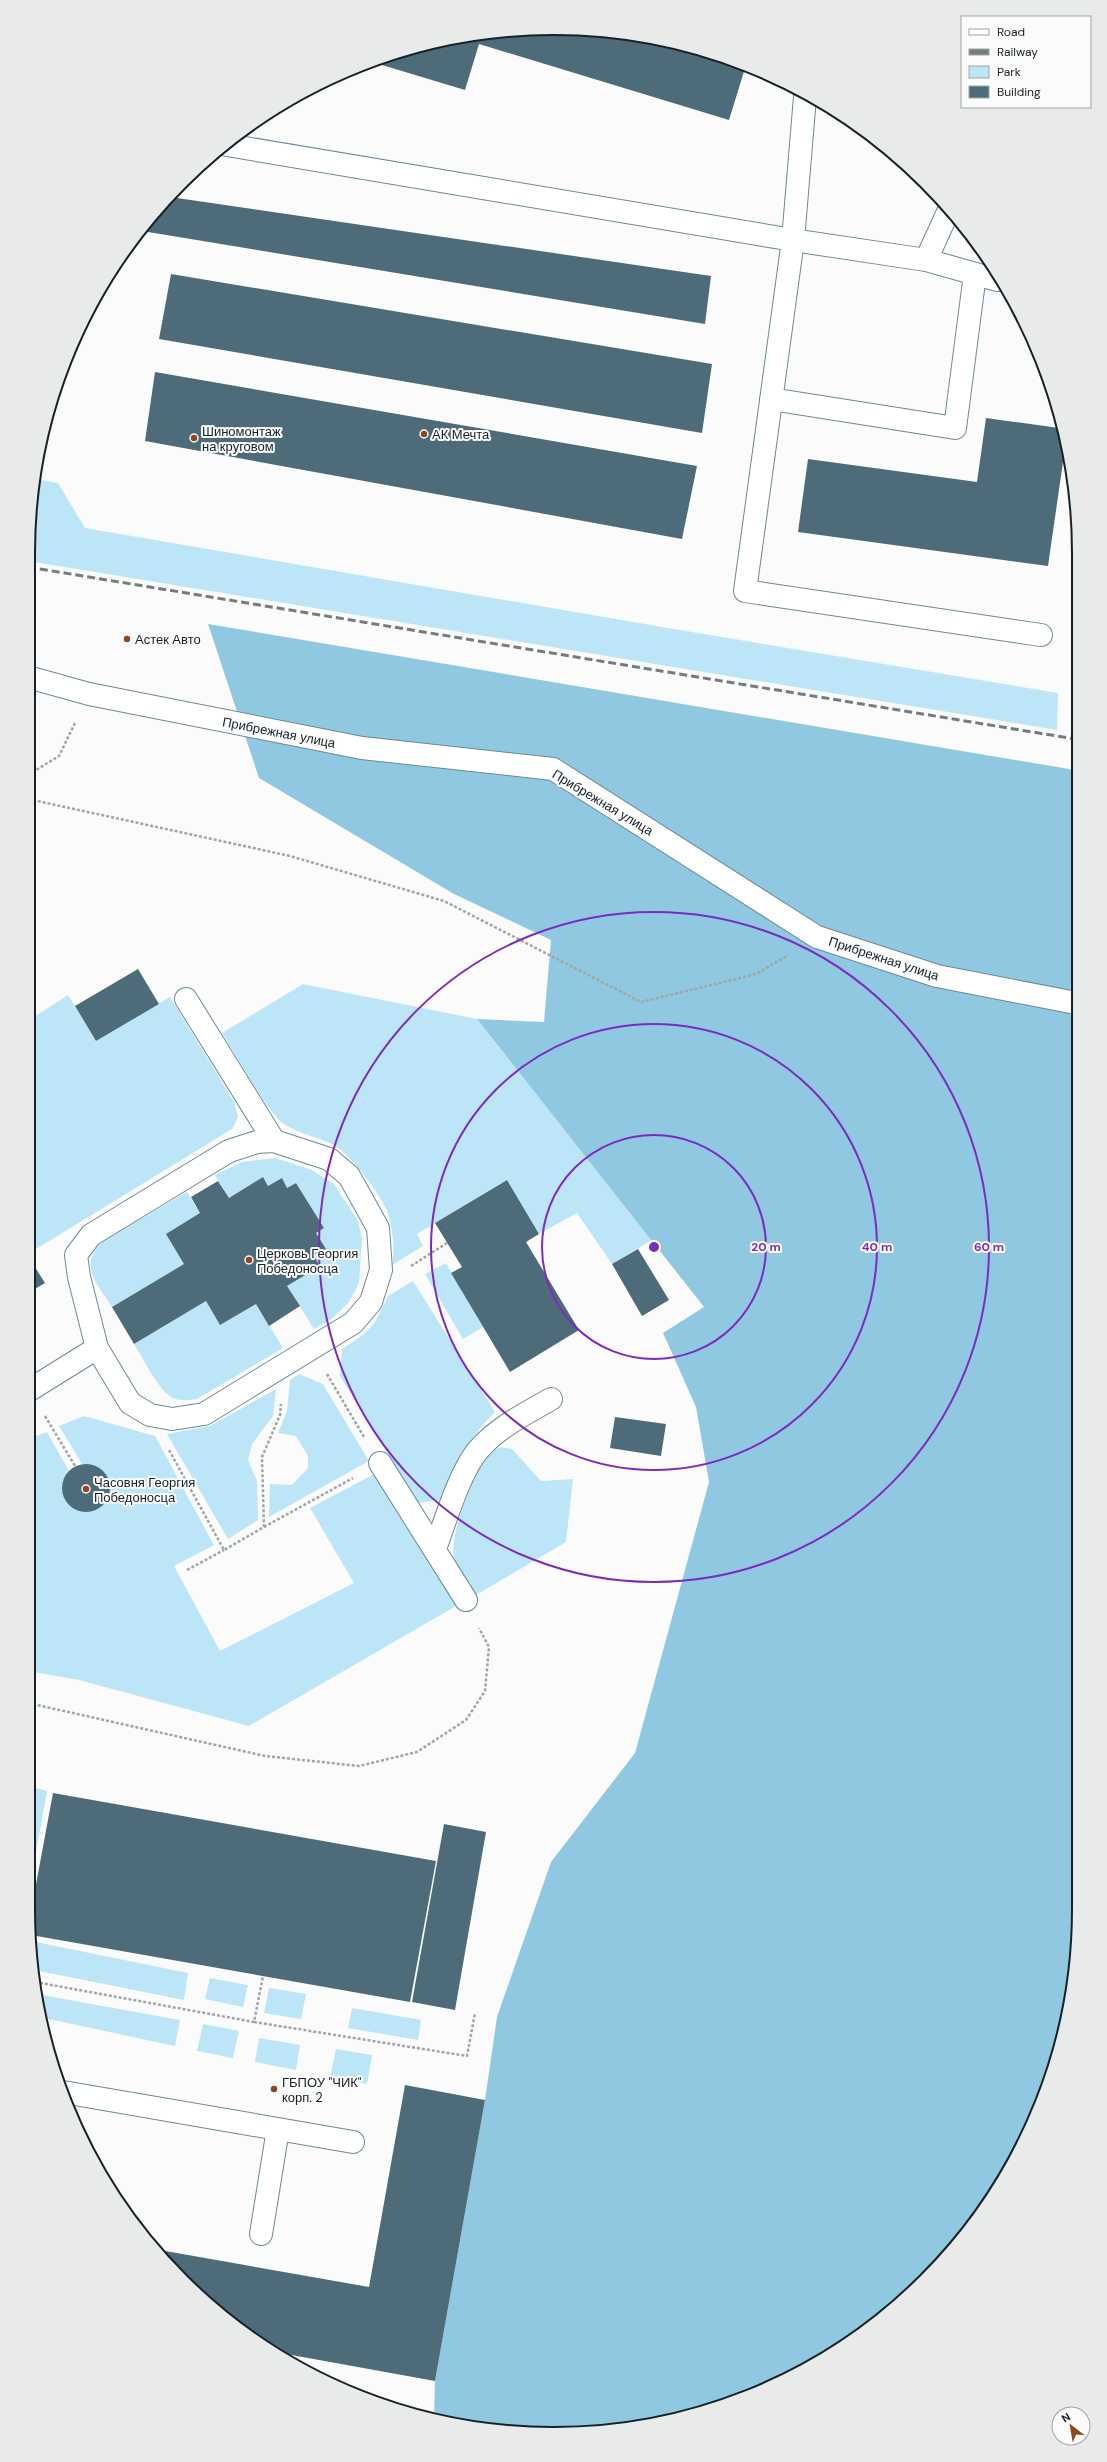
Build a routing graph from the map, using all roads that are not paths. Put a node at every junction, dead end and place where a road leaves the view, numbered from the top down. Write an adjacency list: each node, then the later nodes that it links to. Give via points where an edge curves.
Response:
1 (805, 100): 4 (street)
2 (233, 146): 4 (street)
3 (946, 216): 5 (street)
4 (793, 240): 5 (street); 8 (street)
5 (926, 260): 6 (street)
6 (976, 274): 7 (street); 8 (street, via 955,428)
7 (994, 279)
8 (771, 399): 9 (street, via 745,591)
9 (1041, 635)
10 (35, 679): 12 (street, Прибрежная улица, via 89,694 362,748 553,769 818,937 937,976)
11 (186, 999): 13 (street)
12 (1072, 1002)
13 (274, 1141): 14 (street, via 257,1142 229,1150 91,1235 76,1255); 14 (street, via 329,1159 349,1176 378,1228 381,1270 371,1302 353,1323 204,1414 172,1419 150,1415 130,1403)
14 (97, 1348): 15 (street)
15 (35, 1386)
16 (551, 1399): 18 (street, via 504,1427 480,1447 465,1474)
17 (380, 1463): 18 (street)
18 (435, 1549): 19 (street)
19 (466, 1600)
20 (69, 2093): 21 (street)
21 (278, 2129): 22 (street); 23 (street)
22 (353, 2142)
23 (261, 2234)

